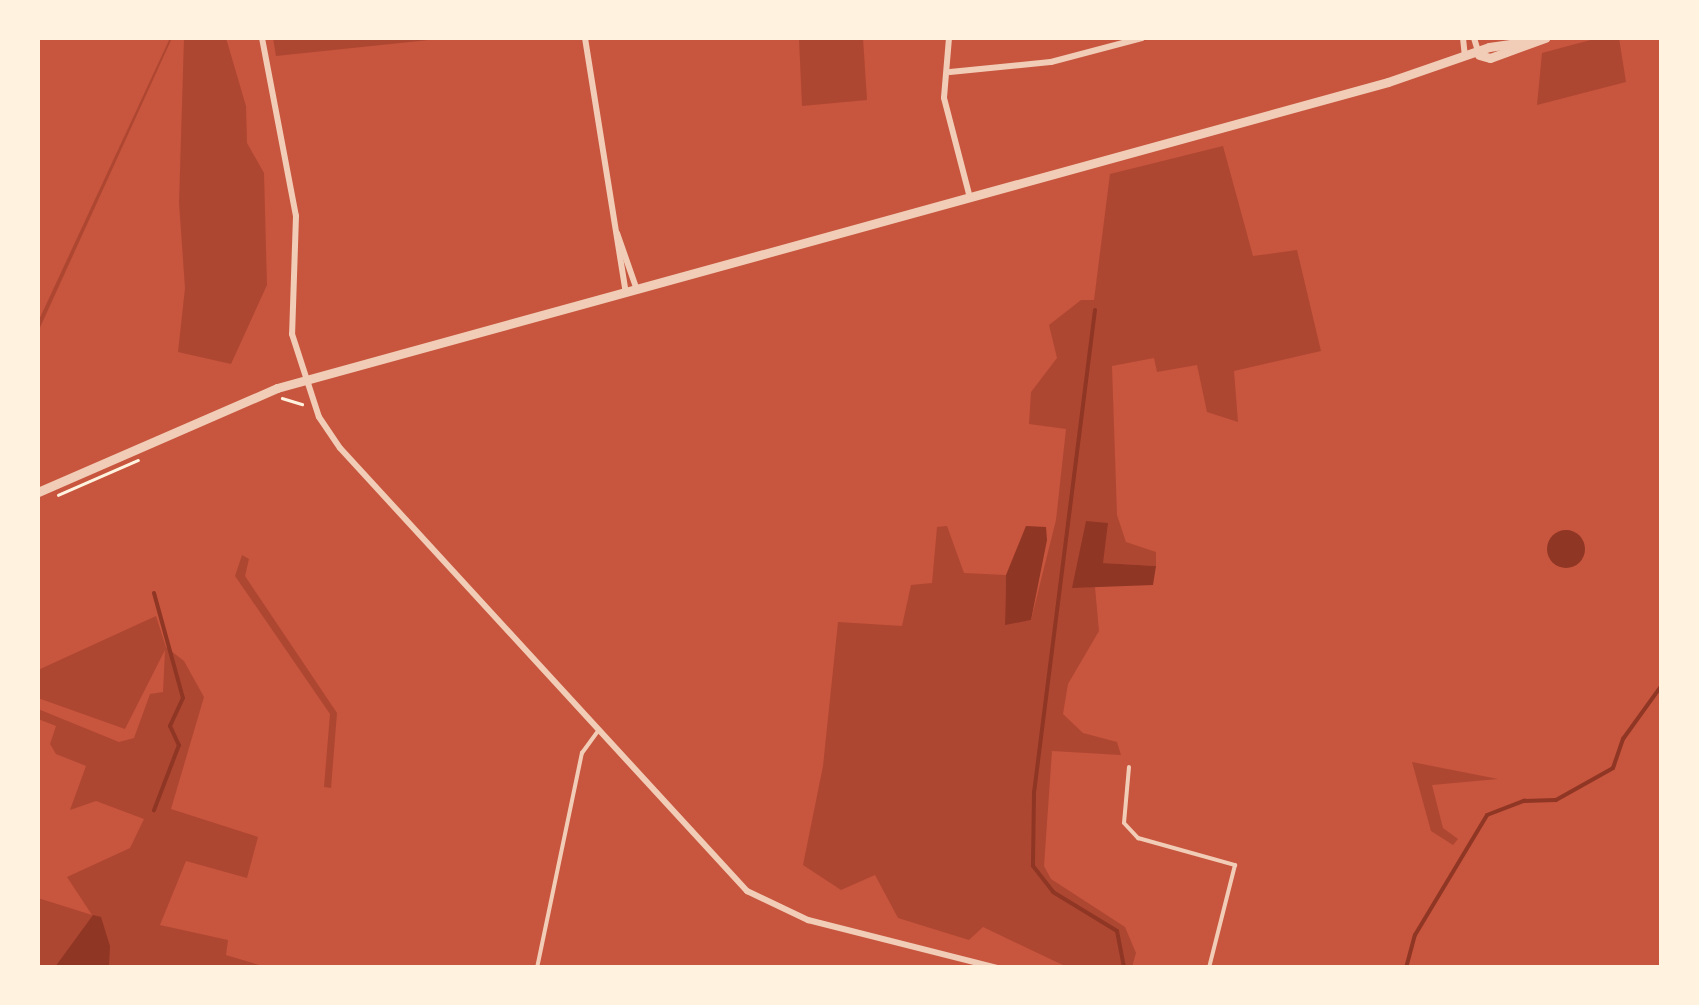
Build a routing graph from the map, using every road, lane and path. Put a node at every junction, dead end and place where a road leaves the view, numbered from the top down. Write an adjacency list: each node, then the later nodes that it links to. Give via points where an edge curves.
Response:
1 (262, 38): 13 (street, via 293,193 291,316)
2 (585, 38): 12 (street)
3 (950, 38): 10 (street)
4 (1142, 38): 10 (street, via 1052,62)
5 (1463, 38): 9 (street)
6 (1474, 38): 8 (street)
7 (1541, 39): 8 (street)
8 (1479, 55): 9 (street)
9 (1466, 59): 11 (street)
10 (950, 72): 11 (street, via 946,115)
11 (970, 198): 12 (street)
12 (631, 292): 13 (street)
13 (305, 380): 16 (street, via 211,413 102,469); 17 (street, via 340,448)
14 (267, 402): 15 (path, via 286,397)
15 (302, 404)
16 (38, 492)
17 (597, 732): 19 (lane, via 582,752); 20 (street, via 732,880 761,900 808,920)
18 (1128, 767): 21 (lane, via 1124,823 1138,838 1235,865)
19 (538, 968)
20 (998, 968)
21 (1208, 968)

